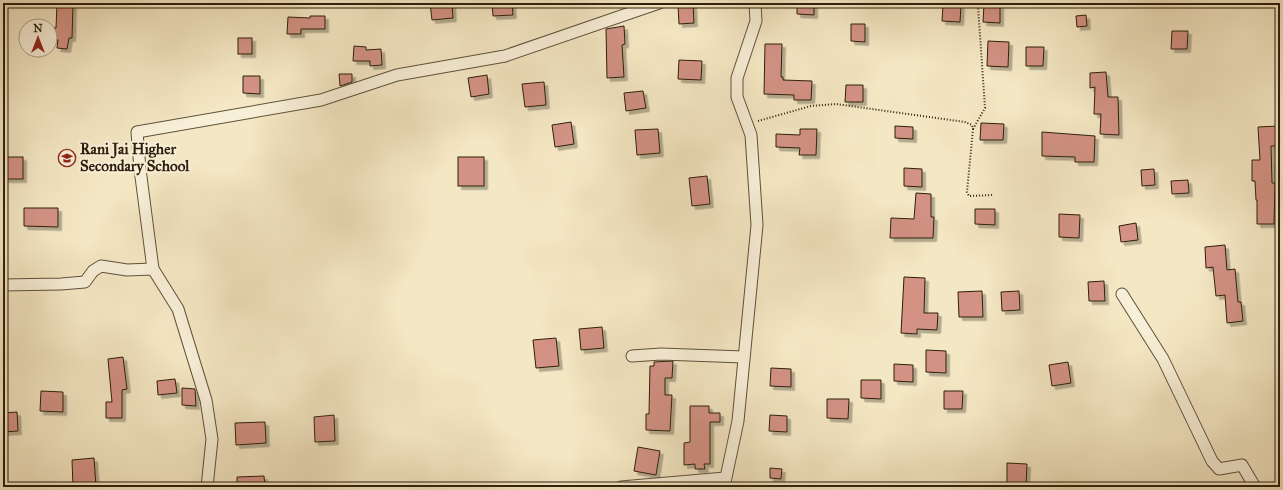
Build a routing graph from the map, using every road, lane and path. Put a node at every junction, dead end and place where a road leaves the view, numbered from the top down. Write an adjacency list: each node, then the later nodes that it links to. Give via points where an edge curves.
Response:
1 (659, 3): 7 (street, via 505,56 397,75 321,100 137,132)
2 (755, 3): 4 (street, via 756,22 737,78 737,97)
3 (975, 3): 5 (path, via 978,6 985,108)
4 (747, 124): 5 (path, via 811,106 836,104 965,122 972,125); 11 (street, via 751,135 757,225)
5 (973, 129): 6 (path, via 968,196)
6 (994, 195)
7 (153, 269): 8 (street, via 127,270 101,266 93,271 85,282 80,283); 13 (street, via 178,308 206,400 212,440)
8 (3, 285)
9 (1122, 294): 15 (street, via 1162,359 1212,461 1218,469 1242,465)
10 (632, 356): 11 (street, via 661,354)
11 (744, 357): 12 (street, via 738,421)
12 (725, 483): 14 (street)
13 (207, 487)
14 (621, 487)
15 (1255, 487)

